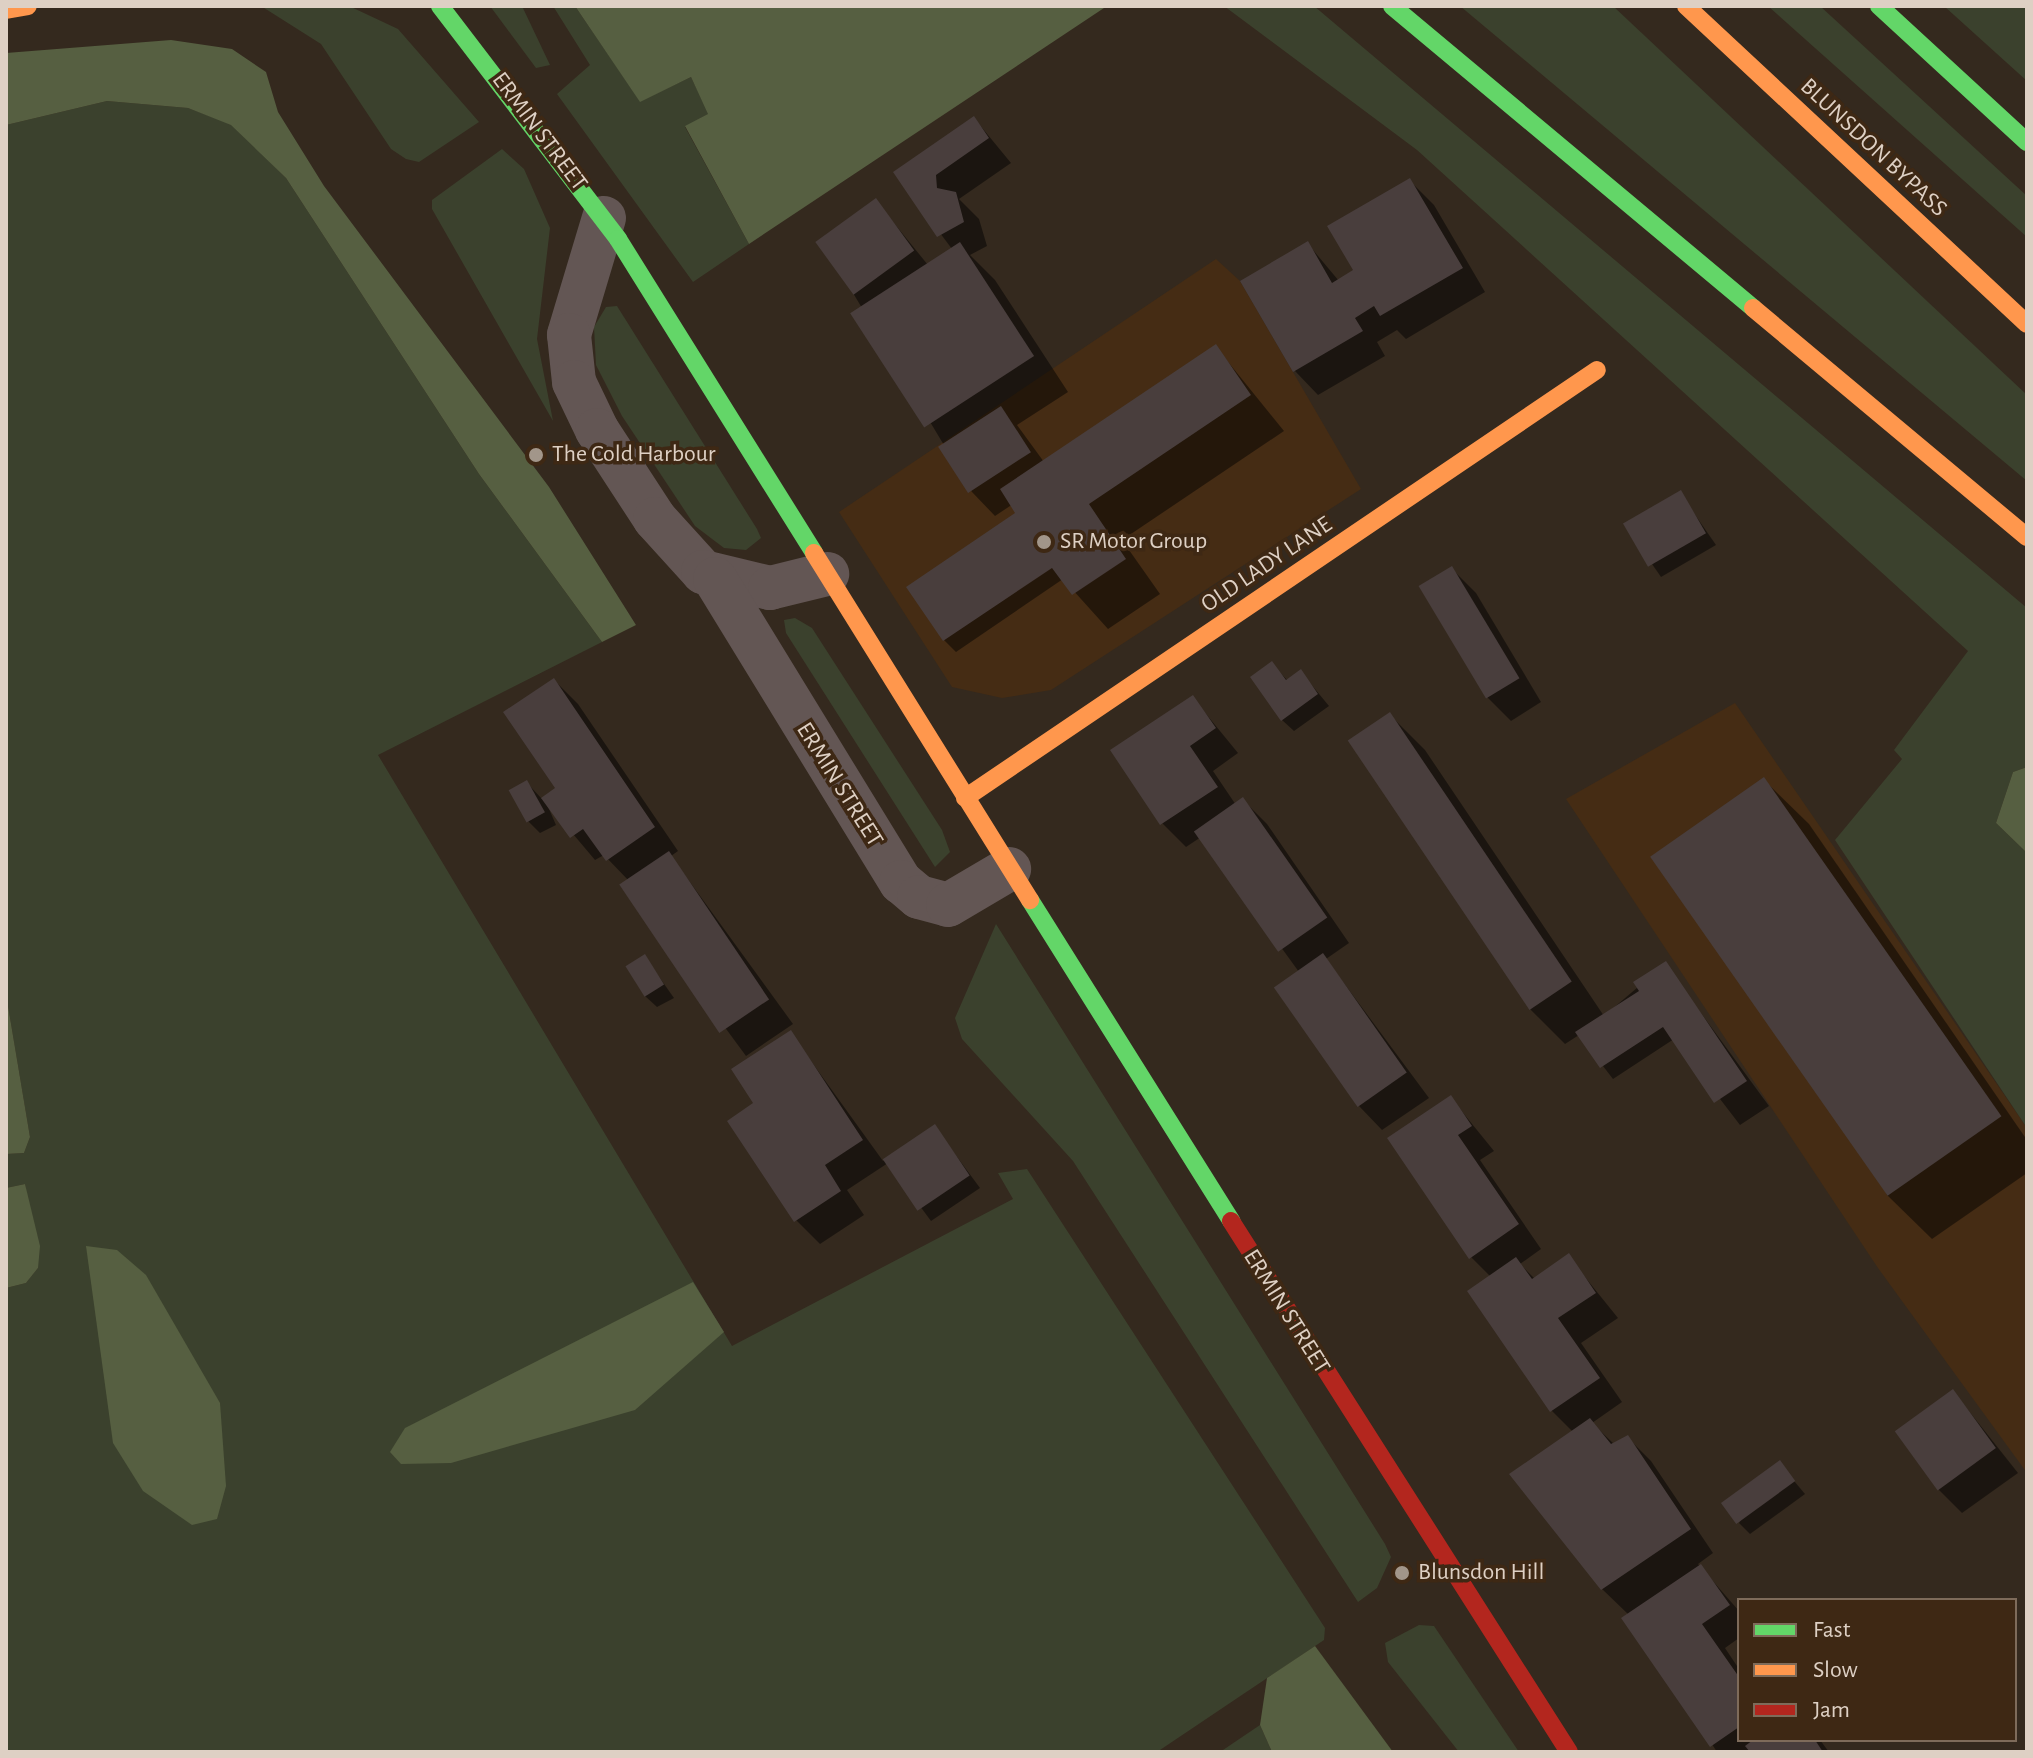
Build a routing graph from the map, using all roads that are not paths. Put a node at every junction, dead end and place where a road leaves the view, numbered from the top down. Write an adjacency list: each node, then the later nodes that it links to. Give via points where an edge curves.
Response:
1 (28, 6): 6 (main road)
2 (440, 6): 8 (main road, ERMIN STREET)
3 (1392, 6): 11 (main road)
4 (1686, 6): 9 (main road, BLUNSDON BYPASS)
5 (1879, 6): 7 (main road)
6 (6, 10)
7 (2027, 142)
8 (604, 218): 12 (main road, ERMIN STREET); 13 (street, ERMIN STREET, via 569,335 574,382 655,519)
9 (2027, 324)
10 (1597, 370): 14 (main road, OLD LADY LANE)
11 (2027, 537)
12 (827, 574): 13 (street, via 770,588); 14 (main road, ERMIN STREET)
13 (715, 579): 15 (street, ERMIN STREET, via 901,882 919,897 948,905)
14 (965, 798): 15 (main road, ERMIN STREET)
15 (1009, 869): 16 (main road, ERMIN STREET)
16 (1569, 1752)

